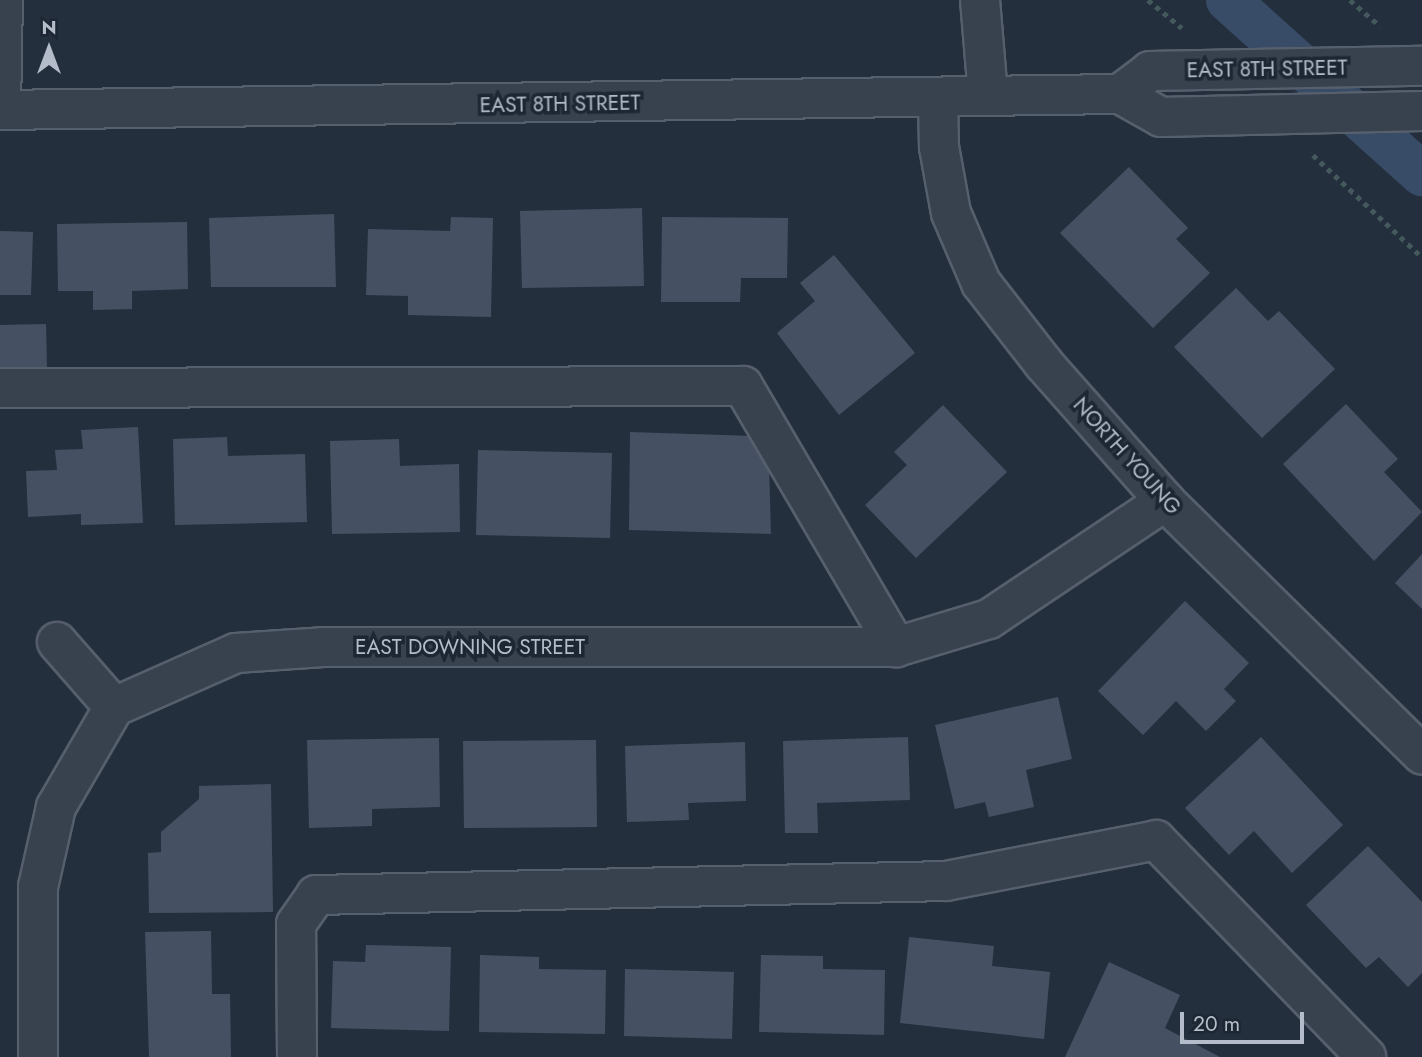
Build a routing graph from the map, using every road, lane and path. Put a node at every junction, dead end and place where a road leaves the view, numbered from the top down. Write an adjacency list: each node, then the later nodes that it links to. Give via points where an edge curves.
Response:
1 (2, 0): 7 (street)
2 (980, 0): 5 (street)
3 (1409, 66): 4 (street, EAST 8TH STREET, via 1150,71)
4 (1120, 94): 5 (street, EAST 8TH STREET); 8 (street, via 1161,117)
5 (988, 96): 6 (street, EAST 8TH STREET)
6 (938, 97): 7 (street, EAST 8TH STREET); 10 (street, NORTH YOUNG, via 939,147 951,214 981,283 1044,364)
7 (0, 110)
8 (1422, 111)
9 (0, 388): 12 (street, via 743,386)
10 (1165, 501): 12 (street, EAST DOWNING STREET, via 989,619); 14 (street, NORTH YOUNG)
11 (57, 642): 13 (street)
12 (896, 647): 13 (street, EAST DOWNING STREET, via 323,647 261,651 236,653)
13 (114, 707): 15 (street, via 56,807 37,887)
14 (1422, 754)
15 (38, 1057)
16 (297, 1057): 17 (street, via 296,923 316,895 946,881 1156,840)
17 (1366, 1057)

